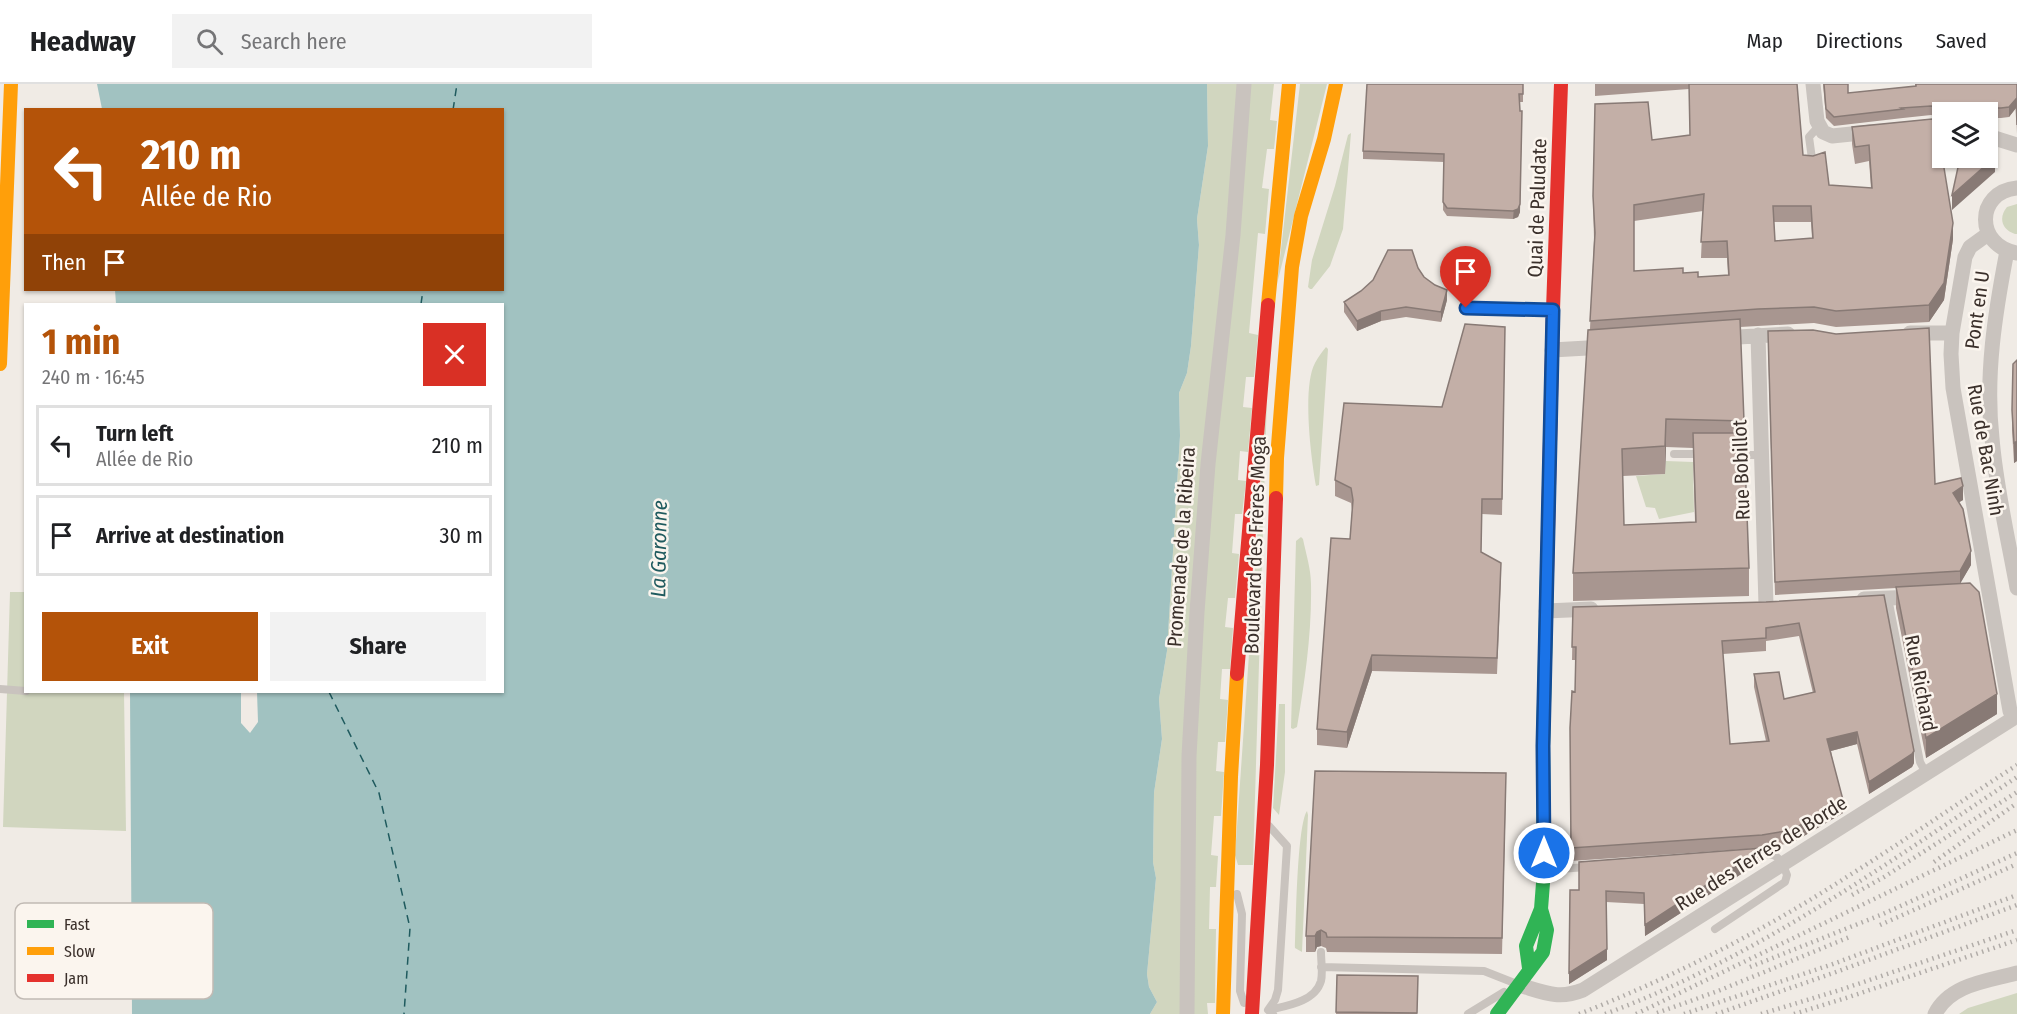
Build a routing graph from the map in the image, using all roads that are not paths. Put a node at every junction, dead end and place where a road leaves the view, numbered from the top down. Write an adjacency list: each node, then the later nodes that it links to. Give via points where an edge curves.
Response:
1 (11, 84): 15 (main road)
2 (1244, 84): 57 (street, Promenade de la Ribeira, via 1197,612 1189,756)
3 (1289, 84): 45 (main road, Boulevard des Frères Moga, via 1245,569)
4 (1336, 84): 43 (main road, Boulevard des Frères Moga, via 1301,216 1292,267 1277,458)
5 (1561, 84): 17 (main road, Quai de Paludate)
6 (1813, 84): 7 (street)
7 (1819, 126): 8 (street, via 1832,136); 11 (lane, via 1809,137)
8 (1887, 130)
9 (1998, 139): 10 (street)
10 (2017, 145)
11 (1813, 166)
12 (2017, 188): 13 (street, via 1999,194 1991,202 1986,212)
13 (1988, 234): 14 (street, via 1999,247); 19 (street, Rue de Bac Ninh, via 1970,247 1965,257)
14 (2012, 252): 30 (street, Pont en U, via 2002,278 1994,330 1991,437)
15 (2, 277): 25 (main road)
16 (1466, 308): 17 (lane)
17 (1553, 310): 24 (main road, Quai de Paludate)
18 (1803, 333): 21 (street)
19 (1952, 333): 20 (street); 31 (street, Rue de Bac Ninh, via 1953,388)
20 (1890, 334)
21 (1758, 335): 22 (street); 29 (street, Rue Bobillot)
22 (1712, 339)
23 (1621, 346): 24 (street)
24 (1552, 350): 38 (main road, Quai de Paludate)
25 (0, 364)
26 (1674, 454): 27 (lane)
27 (1716, 454)
28 (1726, 454): 29 (lane)
29 (1762, 455): 36 (street, Rue Bobillot)
30 (2017, 588)
31 (1990, 590): 32 (street); 41 (street, Rue de Bac Ninh, via 2010,711)
32 (1972, 593)
33 (1931, 596): 34 (street)
34 (1888, 598): 35 (street); 42 (lane, Rue Richard, via 1918,754)
35 (1844, 600)
36 (1766, 605)
37 (1603, 609): 38 (street)
38 (1546, 611): 48 (main road, Quai de Paludate)
39 (0, 689): 40 (lane)
40 (24, 692)
41 (2016, 717): 42 (street, Rue des Terres de Borde)
42 (1926, 773): 46 (street, Rue des Terres de Borde)
43 (1263, 819): 54 (main road, Boulevard des Frères Moga); 56 (lane, via 1287,846 1278,990)
44 (1748, 855): 46 (lane, via 1770,853)
45 (1228, 862): 54 (lane, via 1242,914 1240,991); 55 (main road, Boulevard des Frères Moga)
46 (1783, 864): 49 (lane, via 1785,882); 53 (street, Rue des Terres de Borde, via 1583,990 1563,996)
47 (1601, 866): 48 (lane)
48 (1544, 870): 53 (main road, Quai de Paludate, via 1541,909 1526,946 1529,968)
49 (1714, 928)
50 (1321, 952): 51 (lane)
51 (1321, 967): 53 (lane, via 1484,971); 56 (lane, via 1321,980 1310,996)
52 (2017, 973): 60 (street, via 1961,989 1945,999)
53 (1519, 985): 58 (lane); 59 (main road, Quai de Paludate)
54 (1249, 1011): 56 (lane)
55 (1226, 1012)
56 (1270, 1012)
57 (1187, 1014)
58 (1468, 1014)
59 (1497, 1014)
60 (1935, 1014)

